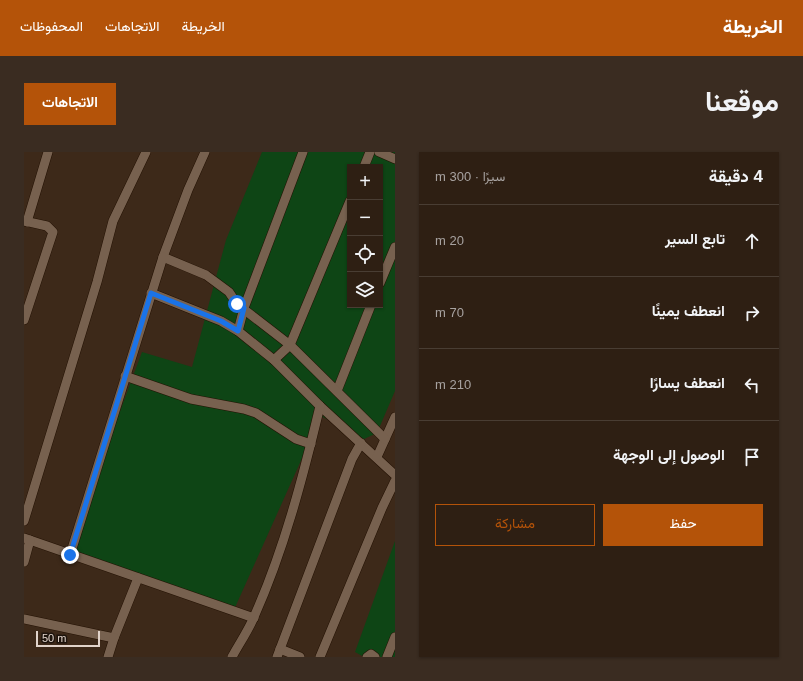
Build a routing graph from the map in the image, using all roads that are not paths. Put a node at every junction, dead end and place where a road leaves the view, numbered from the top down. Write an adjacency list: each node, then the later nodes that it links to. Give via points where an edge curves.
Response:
1 (48, 152): 10 (street)
2 (146, 152): 31 (street, via 111,226 97,282)
3 (205, 152): 12 (street)
4 (303, 152): 15 (street)
5 (370, 152): 8 (street)
6 (379, 152): 7 (street)
7 (395, 159)
8 (365, 164)
9 (347, 208): 19 (street)
10 (26, 222): 17 (street, via 49,227 53,232)
11 (395, 247): 13 (street)
12 (163, 257): 14 (street); 15 (street, via 206,275 229,292 235,302)
13 (383, 276)
14 (151, 293): 18 (street, via 221,321); 21 (street)
15 (244, 308): 18 (street); 19 (street)
16 (371, 308): 22 (street)
17 (24, 320)
18 (238, 331): 20 (street)
19 (290, 345): 20 (street); 22 (street)
20 (274, 360): 23 (street)
21 (124, 376): 27 (street, via 191,399 244,409); 33 (street)
22 (337, 391): 25 (street)
23 (320, 406): 26 (street); 27 (street)
24 (395, 417): 25 (street)
25 (385, 439): 28 (street)
26 (361, 443): 28 (street); 40 (street, via 352,459)
27 (311, 444): 36 (street, via 285,538)
28 (377, 457): 29 (street)
29 (395, 475)
30 (395, 481): 44 (street)
31 (24, 521)
32 (27, 539): 33 (street); 34 (street)
33 (70, 555): 35 (street)
34 (24, 562)
35 (138, 578): 36 (street); 39 (street)
36 (254, 618): 42 (street)
37 (24, 619): 39 (street)
38 (395, 637): 47 (street)
39 (114, 638): 41 (street)
40 (278, 653): 43 (street)
41 (108, 657)
42 (232, 657)
43 (300, 657)
44 (320, 657)
45 (367, 657): 46 (street, via 371,654)
46 (375, 657)
47 (387, 657)

